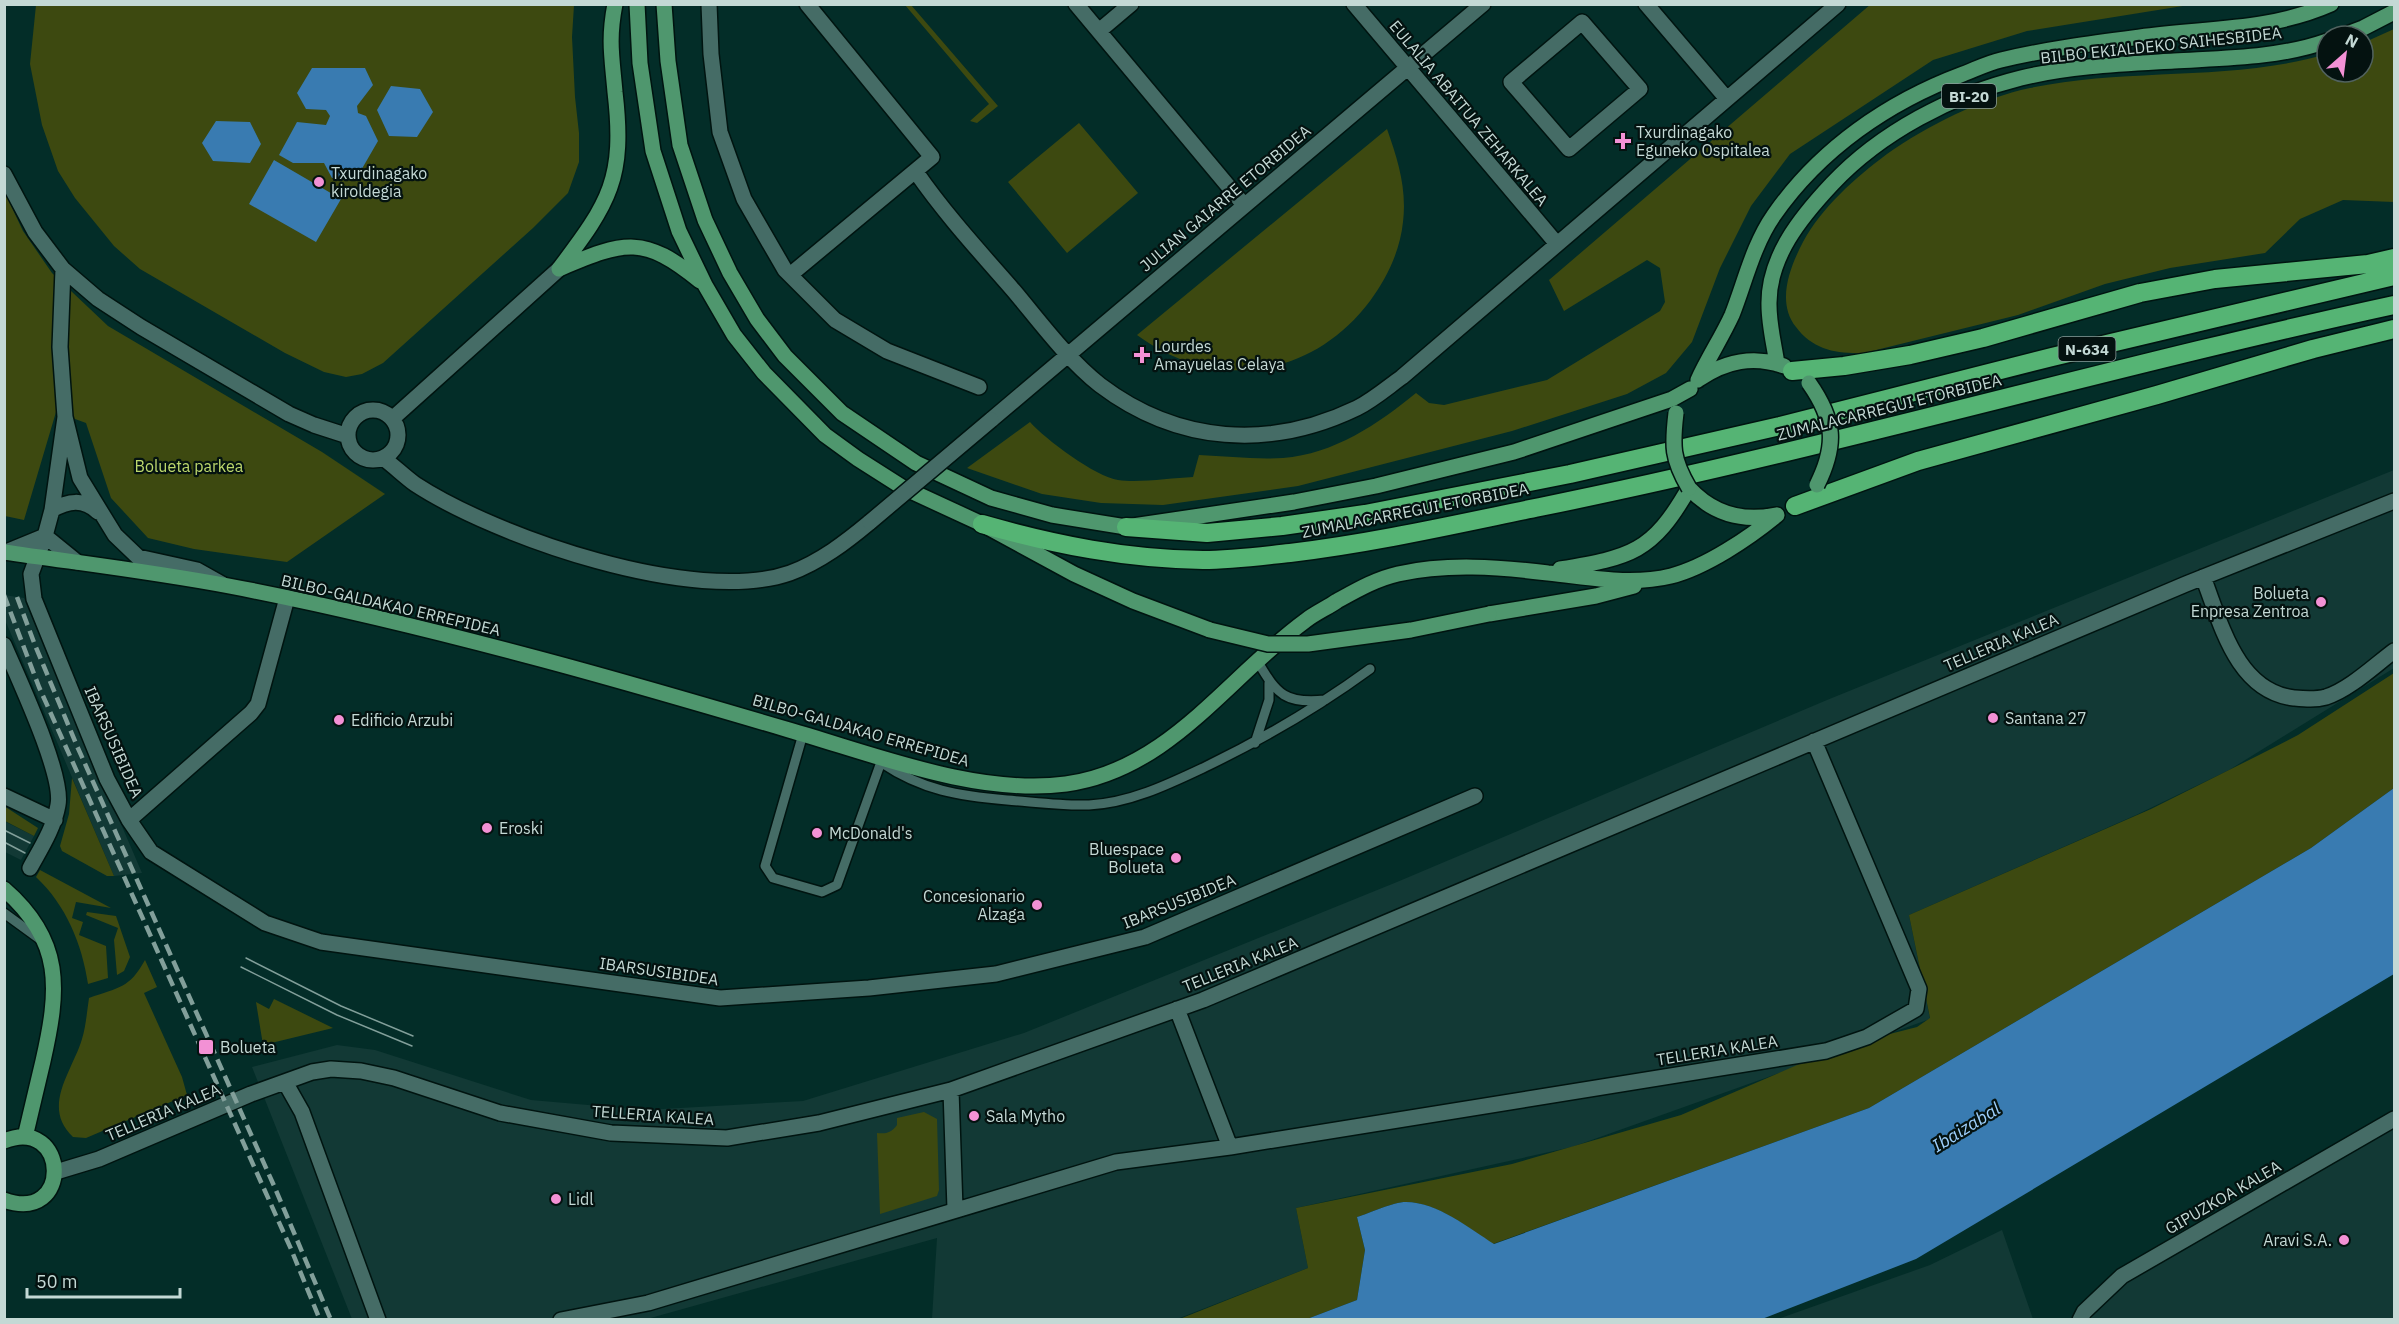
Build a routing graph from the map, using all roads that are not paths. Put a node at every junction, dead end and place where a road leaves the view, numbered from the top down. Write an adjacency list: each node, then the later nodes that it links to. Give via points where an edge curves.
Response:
1 (615, 4): 26 (main road, via 610,56 618,161 605,203)
2 (637, 4): 29 (main road, ZUMALACARREGUI ETORBIDEA, via 640,63 653,151 679,231)
3 (664, 4): 47 (main road, ZUMALACARREGUI ETORBIDEA, via 680,145 695,193 729,273 785,356 842,413 916,463 991,498 1052,515)
4 (709, 4): 27 (street, via 720,132 744,199)
5 (807, 4): 20 (street, via 932,157)
6 (1076, 4): 15 (street)
7 (1131, 4): 15 (street)
8 (1354, 4): 17 (street, EULALIA ABAITUA ZEHARKALEA)
9 (1483, 4): 17 (street, JULIAN GAIARRE ETORBIDEA)
10 (1646, 4): 19 (street)
11 (1838, 4): 19 (street)
12 (2331, 4): 34 (main road, BILBO EKIALDEKO SAIHESBIDEA / BI-20, via 2305,16 2244,28 2142,37 1999,60 1904,99 1813,168 1773,216 1748,267 1731,316)
13 (2394, 12): 14 (main road)
14 (2371, 24)
15 (1099, 31): 22 (street)
16 (2315, 44): 33 (main road, BILBO EKIALDEKO SAIHESBIDEA / BI-20, via 2260,55 2098,66 2020,78 1917,120 1866,153 1840,176 1788,238 1774,268 1769,305)
17 (1406, 68): 22 (street, JULIAN GAIARRE ETORBIDEA); 23 (street, EULALIA ABAITUA ZEHARKALEA)
18 (1511, 82): 18 (street, via 1581,22 1640,89 1569,149)
19 (1727, 99): 23 (street)
20 (916, 172): 27 (street); 32 (street)
21 (4, 174): 25 (street, via 34,232)
22 (1244, 205): 32 (street, JULIAN GAIARRE ETORBIDEA)
23 (1557, 244): 32 (street, via 1402,377 1359,407 1313,427 1274,435 1219,434 1162,421 1101,385)
24 (2394, 258): 33 (highway, N-634, via 2216,279 2140,293 1910,355 1844,366)
25 (63, 269): 36 (street, BILBO-GALDAKAO ERREPIDEA, via 60,347); 38 (street, via 98,299 141,327 289,414)
26 (559, 269): 29 (main road, via 623,246 652,249 674,259); 37 (street)
27 (790, 275): 35 (street, via 835,320 887,351)
28 (2394, 276): 47 (highway, ZUMALACARREGUI ETORBIDEA / N-634, via 1570,474 1282,526 1207,533)
29 (705, 285): 46 (main road, ZUMALACARREGUI ETORBIDEA, via 734,335 764,373 825,435 902,487)
30 (2394, 305): 46 (highway, ZUMALACARREGUI ETORBIDEA / N-634, via 1640,487 1343,546 1255,557 1157,558 1046,542)
31 (2394, 329): 42 (highway, via 1918,461)
32 (1069, 355): 39 (street, JULIAN GAIARRE ETORBIDEA, bridge, via 846,543 789,573 741,582 668,576 603,562 517,535 415,484)
33 (1784, 367): 34 (main road, via 1761,360 1735,361 1717,367); 42 (main road, bridge, via 1809,383 1822,402 1831,430 1828,462 1817,485)
34 (1694, 384): 40 (main road, bridge, via 1676,413 1672,443 1678,470); 47 (main road, via 1672,399 1514,452 1399,481 1294,502)
35 (979, 387)
36 (65, 417): 43 (street, IBARSUSIBIDEA); 45 (street, BILBO-GALDAKAO ERREPIDEA, via 80,478)
37 (392, 419): 38 (street, via 384,412 364,411 355,417); 39 (street, via 398,441)
38 (348, 436): 39 (street, via 352,449 363,458)
39 (383, 458)
40 (1689, 488): 44 (main road, via 1709,506 1729,515 1758,519); 52 (main road, BILBO-GALDAKAO ERREPIDEA, via 1662,529 1644,546 1609,561)
41 (2394, 501): 54 (street, TELLERIA KALEA)
42 (1795, 506): 44 (main road)
43 (52, 510): 45 (street, via 66,502 83,502); 48 (street, IBARSUSIBIDEA)
44 (1777, 515): 53 (main road, BILBO-GALDAKAO ERREPIDEA, via 1756,533)
45 (105, 521): 55 (street, BILBO-GALDAKAO ERREPIDEA, via 138,557 197,570)
46 (982, 524): 53 (main road, bridge, via 1132,602 1209,630 1268,644 1308,644 1411,630 1596,596)
47 (1126, 527)
48 (45, 536): 49 (street); 50 (street, IBARSUSIBIDEA); 51 (street)
49 (5, 552): 50 (main road, BILBO-GALDAKAO ERREPIDEA)
50 (36, 557): 51 (main road, BILBO-GALDAKAO ERREPIDEA); 70 (street, IBARSUSIBIDEA, via 31,574 34,599 107,779)
51 (77, 562): 55 (main road, BILBO-GALDAKAO ERREPIDEA)
52 (1543, 572): 53 (main road, BILBO-GALDAKAO ERREPIDEA, via 1618,582); 59 (main road, BILBO-GALDAKAO ERREPIDEA, via 1461,566 1392,575 1363,586 1306,620)
53 (1671, 576)
54 (2203, 577): 58 (street, via 2233,652 2245,671 2263,687 2285,697 2326,697); 64 (street, TELLERIA KALEA)
55 (226, 586): 56 (main road, BILBO-GALDAKAO ERREPIDEA)
56 (287, 598): 63 (main road, BILBO-GALDAKAO ERREPIDEA, via 527,656); 70 (street, via 258,704)
57 (4, 645): 71 (street, via 56,774 59,802)
58 (2394, 651)
59 (1258, 662): 61 (lane); 66 (main road, BILBO-GALDAKAO ERREPIDEA, via 1158,748 1099,777 1066,784 998,784)
60 (1370, 669): 62 (lane)
61 (1269, 683): 62 (lane, via 1284,697 1309,702); 65 (lane, via 1269,700)
62 (1328, 700): 65 (lane)
63 (803, 734): 66 (main road, BILBO-GALDAKAO ERREPIDEA); 67 (lane, via 765,866 773,878 822,892 837,885)
64 (1814, 741): 76 (street, TELLERIA KALEA); 82 (street, TELLERIA KALEA, via 1919,989 1916,1009 1867,1037 1826,1051)
65 (1255, 743): 67 (lane, via 1150,792 1090,805 951,794 903,777)
66 (865, 752): 67 (lane)
67 (881, 762)
68 (4, 796): 71 (street)
69 (1475, 796): 70 (street, IBARSUSIBIDEA, via 1145,937 996,974 720,998 321,942 265,923 151,852)
70 (129, 820)
71 (53, 825): 72 (street)
72 (30, 868)
73 (4, 889): 75 (main road, via 25,907)
74 (4, 913): 75 (lane)
75 (45, 943): 80 (main road, via 55,987 54,1014)
76 (1177, 1009): 78 (street, TELLERIA KALEA); 82 (street, TELLERIA KALEA)
77 (285, 1082): 78 (street, TELLERIA KALEA, via 331,1069 361,1071 500,1113 610,1133 727,1138 819,1123); 83 (street, TELLERIA KALEA, via 99,1159); 86 (street, via 302,1112)
78 (951, 1090): 85 (street)
79 (2394, 1119): 88 (street, GIPUZKOA KALEA, via 2122,1276)
80 (25, 1137): 81 (main road); 83 (main road, via 50,1152)
81 (4, 1141)
82 (1230, 1147): 85 (street, TELLERIA KALEA, via 1116,1162)
83 (56, 1172): 84 (main road, via 47,1193 38,1201 15,1204)
84 (4, 1200)
85 (955, 1209): 87 (street, TELLERIA KALEA, via 648,1303)
86 (378, 1320)
87 (561, 1320)
88 (2080, 1320)

